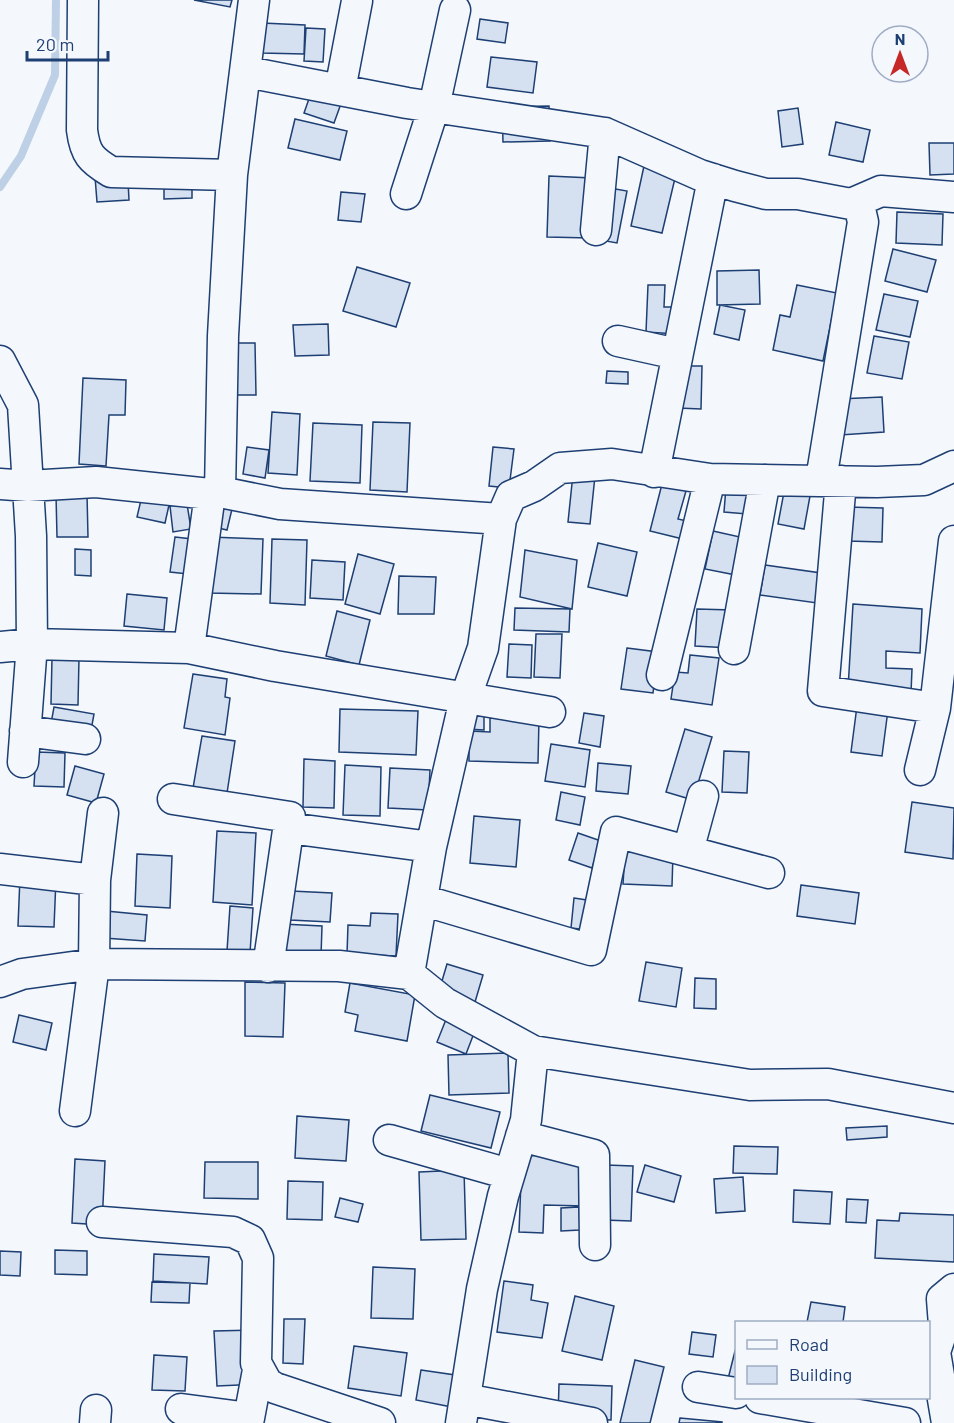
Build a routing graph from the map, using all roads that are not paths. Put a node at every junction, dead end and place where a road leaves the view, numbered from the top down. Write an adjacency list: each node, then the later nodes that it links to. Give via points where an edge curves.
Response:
1 (83, 0): 9 (street, via 82,130 85,149 97,164 111,172)
2 (254, 0): 5 (street)
3 (357, 1): 6 (street)
4 (455, 9): 7 (street)
5 (247, 72): 6 (street); 9 (street)
6 (340, 90): 7 (street)
7 (434, 106): 8 (street); 11 (street)
8 (605, 133): 10 (street); 14 (street)
9 (232, 175): 24 (street)
10 (713, 179): 13 (street, via 766,194 798,194); 16 (street)
11 (406, 194)
12 (954, 197): 13 (street, via 881,191)
13 (851, 204): 22 (street, via 860,209 863,222)
14 (596, 230)
15 (618, 341): 16 (street)
16 (677, 354): 19 (street)
17 (0, 361): 23 (street, via 23,405)
18 (954, 466): 22 (street, via 924,480)
19 (654, 471): 20 (street); 25 (street, via 612,464 560,468 511,496)
20 (710, 479): 21 (street); 31 (street)
21 (765, 480): 22 (street); 30 (street)
22 (831, 481): 33 (street, via 823,691)
23 (14, 485): 24 (street, via 96,482); 27 (street)
24 (215, 493): 25 (street, via 280,504); 29 (street)
25 (501, 519): 32 (street, via 483,648)
26 (954, 541): 33 (street)
27 (32, 644): 28 (street); 29 (street); 35 (street)
28 (0, 647)
29 (189, 648): 32 (street)
30 (734, 649)
31 (662, 675)
32 (465, 699): 34 (street); 43 (street)
33 (935, 708): 38 (street)
34 (550, 712)
35 (25, 731): 36 (street); 37 (street)
36 (85, 740)
37 (23, 762)
38 (920, 770)
39 (703, 796): 44 (street)
40 (173, 799): 42 (street, via 290,817)
41 (103, 813): 47 (street)
42 (289, 828): 43 (street); 50 (street)
43 (431, 847): 48 (street)
44 (688, 851): 46 (street); 48 (street, via 616,832 591,950)
45 (0, 869): 47 (street)
46 (769, 873)
47 (95, 880): 49 (street)
48 (422, 900): 51 (street)
49 (94, 964): 50 (street); 52 (street, via 22,974); 55 (street)
50 (268, 967): 51 (street, via 339,966)
51 (409, 975): 53 (street, via 445,1003)
52 (0, 982)
53 (533, 1051): 54 (street, via 750,1085 828,1084); 56 (street)
54 (954, 1108)
55 (75, 1111)
56 (521, 1137): 58 (street); 60 (street, via 594,1155)
57 (389, 1140): 58 (street)
58 (509, 1174): 68 (street, via 482,1289)
59 (102, 1222): 63 (street, via 233,1232 250,1240 258,1258)
60 (595, 1245)
61 (954, 1289): 62 (street, via 942,1299 944,1325)
62 (932, 1351): 72 (street)
63 (258, 1370): 67 (street, via 249,1418); 69 (street, via 275,1388)
64 (698, 1387): 65 (street)
65 (735, 1393)
66 (766, 1399): 71 (street)
67 (181, 1409)
68 (463, 1411): 70 (street)
69 (380, 1423)
70 (592, 1423)
71 (905, 1423)
72 (947, 1423)

